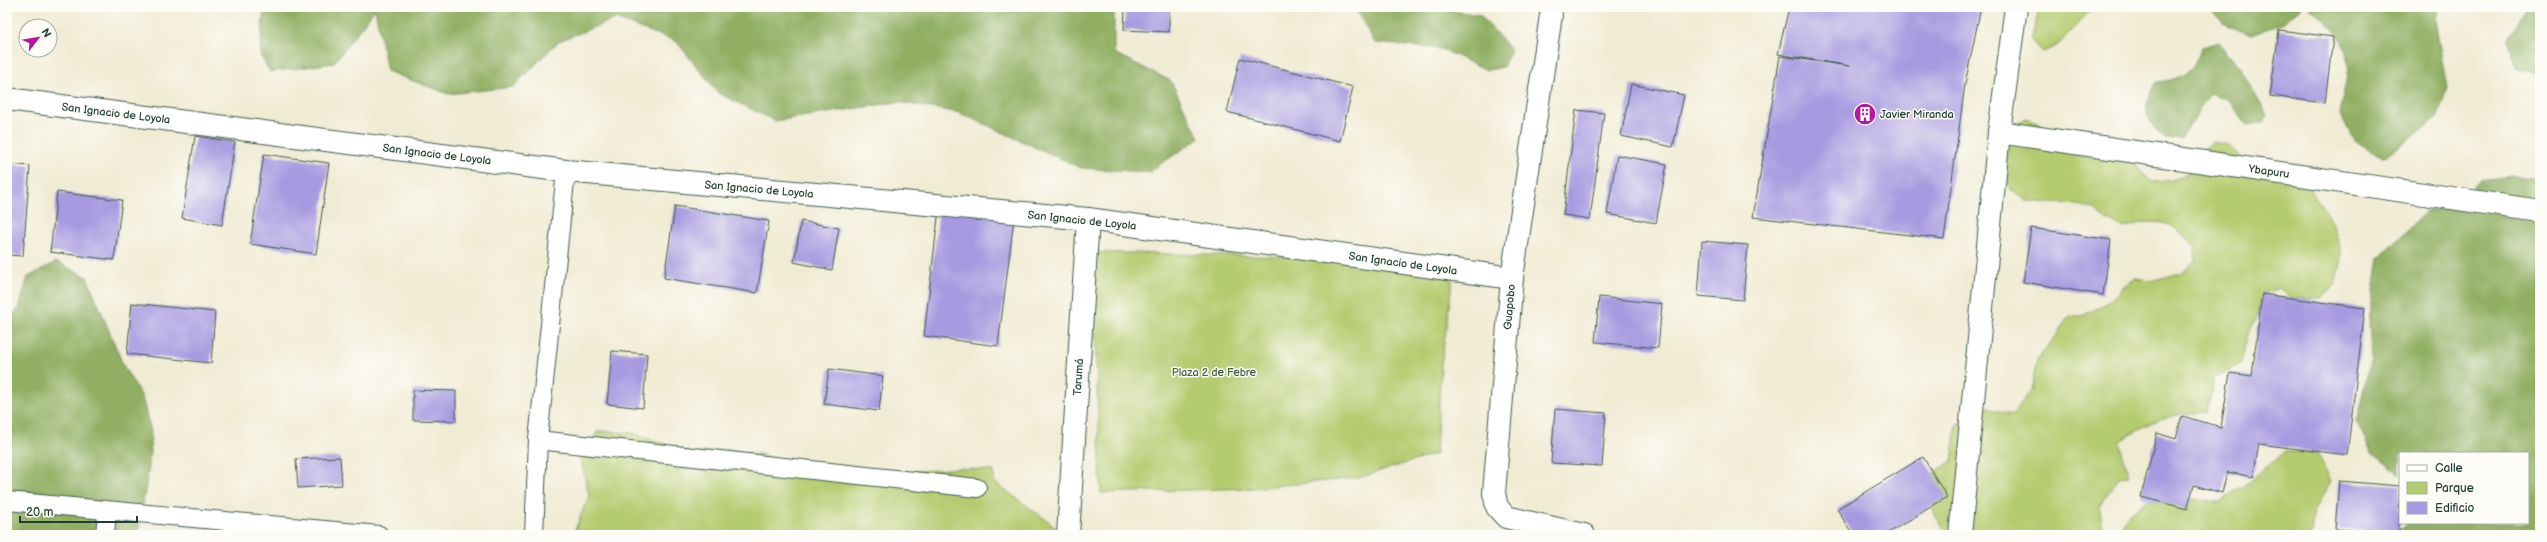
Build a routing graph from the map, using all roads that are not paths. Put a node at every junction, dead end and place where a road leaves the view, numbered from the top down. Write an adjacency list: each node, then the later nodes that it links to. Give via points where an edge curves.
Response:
1 (2016, 7): 4 (street)
2 (1551, 15): 8 (street, Guapobo)
3 (7, 99): 5 (street, San Ignacio de Loyola)
4 (1999, 132): 6 (street, Ybapuru); 18 (street)
5 (566, 171): 7 (street, San Ignacio de Loyola); 9 (lane)
6 (2540, 210)
7 (1088, 219): 8 (street, San Ignacio de Loyola); 16 (street, Tarumá)
8 (1512, 278): 17 (street, Guapobo, via 1494,493 1497,507 1506,517)
9 (538, 440): 10 (lane); 15 (lane)
10 (977, 488)
11 (7, 501): 12 (lane)
12 (107, 511): 13 (lane); 14 (lane)
13 (105, 535)
14 (379, 535)
15 (534, 535)
16 (1068, 535)
17 (1584, 535)
18 (1960, 535)

